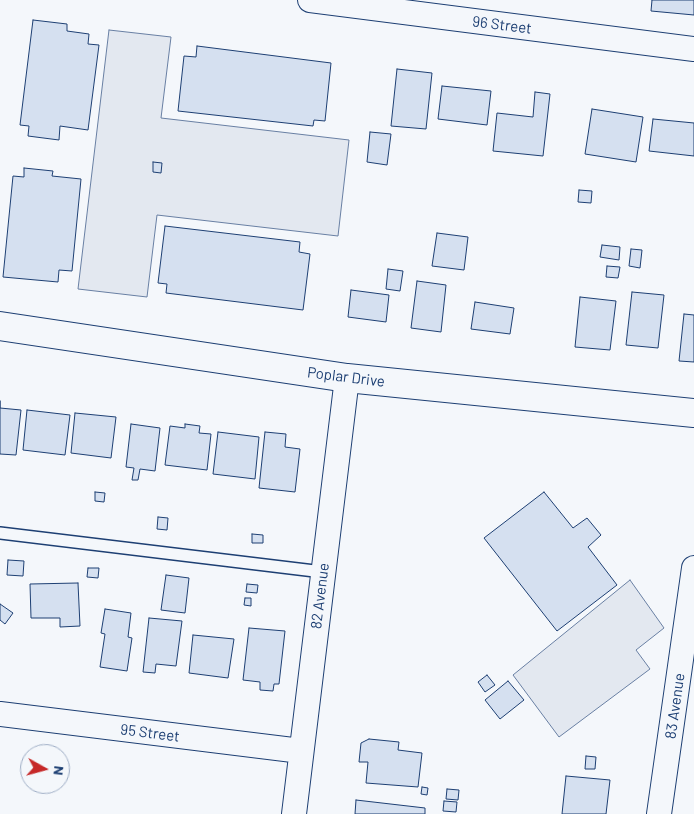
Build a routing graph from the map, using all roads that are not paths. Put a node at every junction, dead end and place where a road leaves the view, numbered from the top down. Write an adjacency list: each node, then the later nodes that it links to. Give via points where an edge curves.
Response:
1 (310, 0): 2 (street, 96 Street)
2 (392, 5): 3 (street, 96 Street)
3 (694, 49)
4 (0, 326): 5 (street, Poplar Drive)
5 (347, 378): 6 (street, Poplar Drive); 9 (street, 82 Avenue)
6 (694, 413)
7 (0, 532): 9 (lane)
8 (694, 568): 13 (street, 83 Avenue)
9 (323, 572): 11 (street, 82 Avenue)
10 (0, 714): 11 (street, 95 Street)
11 (301, 751): 12 (street, 82 Avenue)
12 (294, 814)
13 (659, 814)

